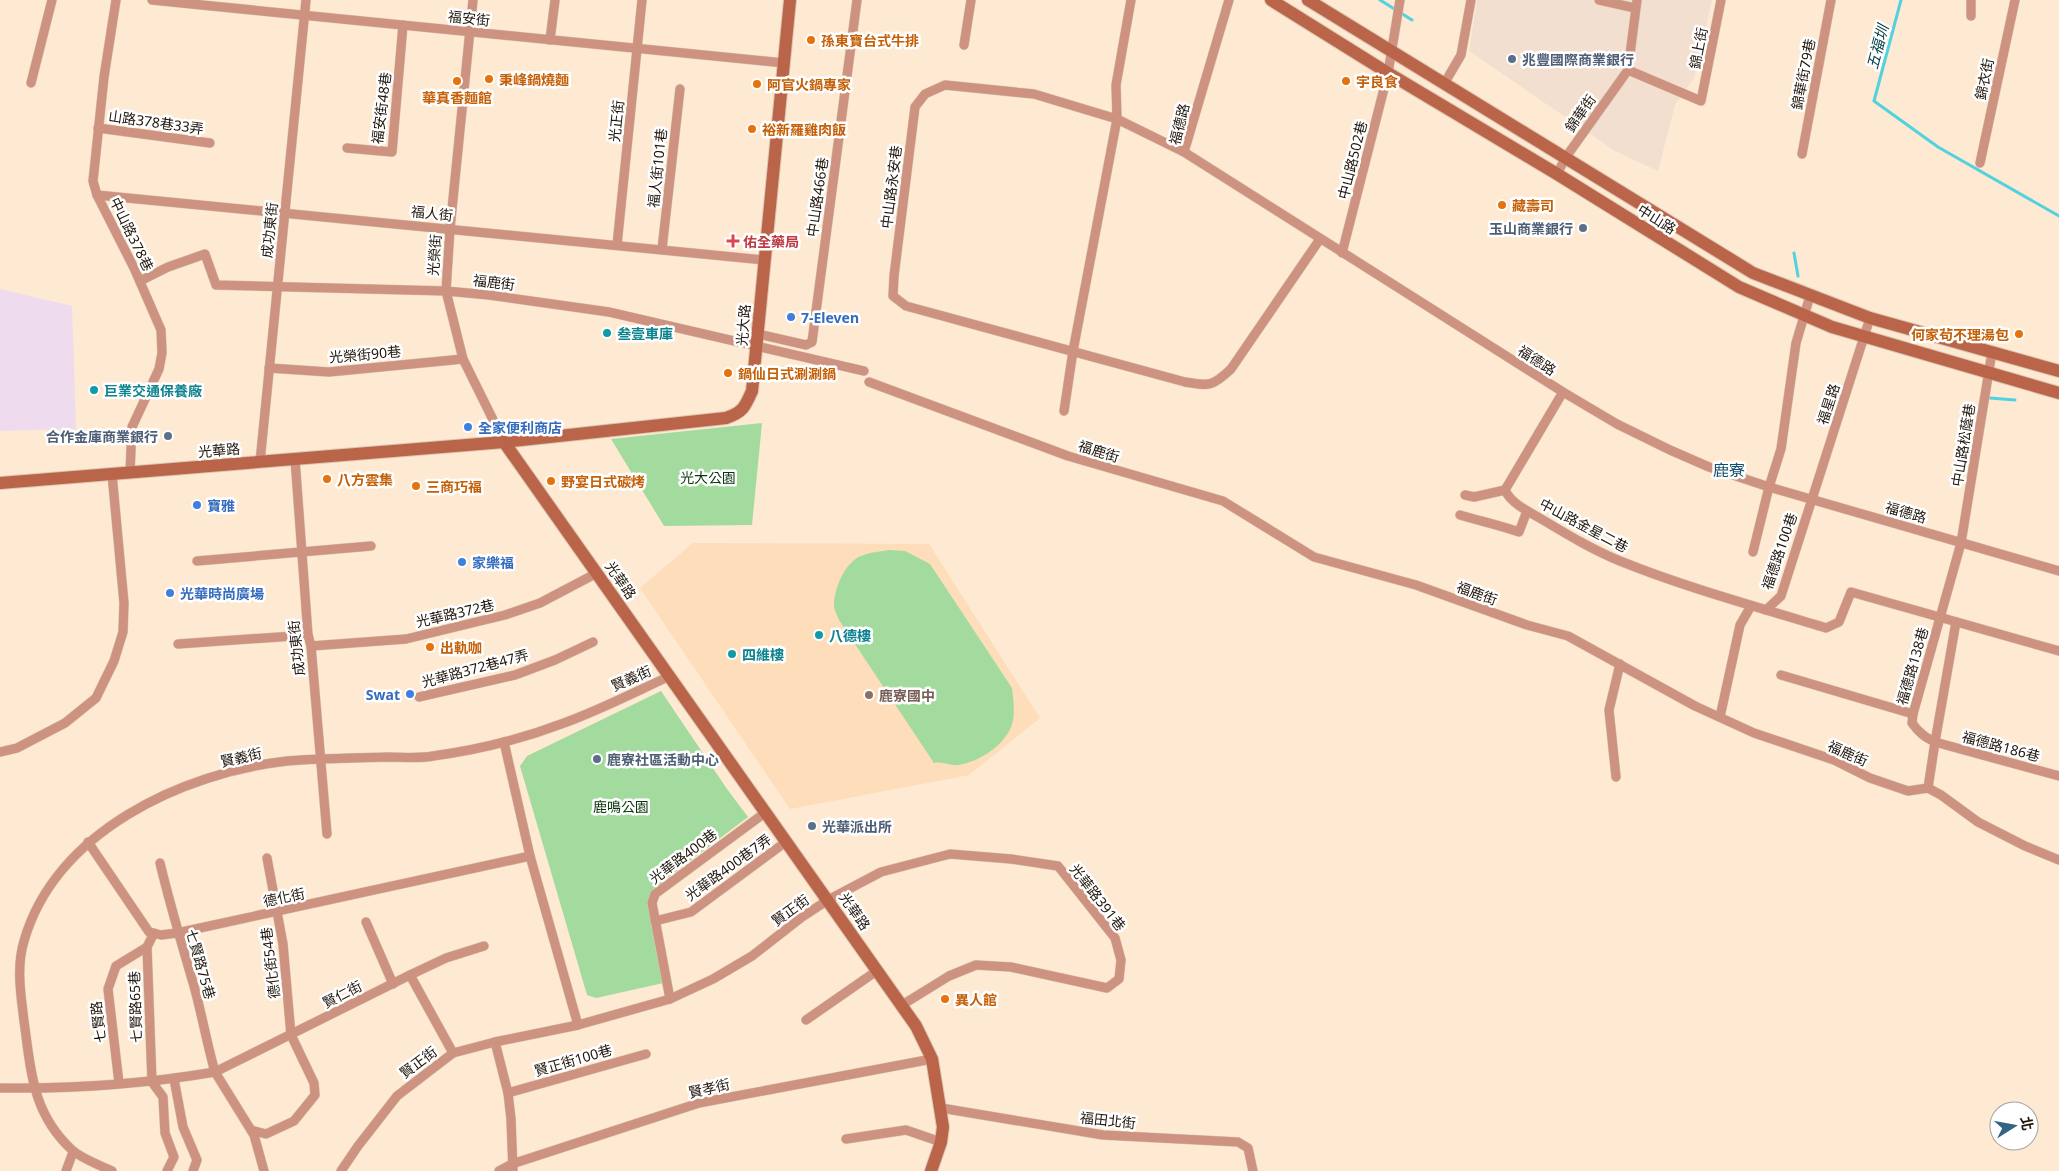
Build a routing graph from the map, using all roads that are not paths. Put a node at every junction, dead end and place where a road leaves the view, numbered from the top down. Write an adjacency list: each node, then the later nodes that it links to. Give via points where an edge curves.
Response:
1 (52, 0): 34 (street)
2 (116, 0): 38 (street, 中山路378巷)
3 (152, 0): 23 (street, 福安街)
4 (306, 0): 23 (street, 成功東街)
5 (473, 0): 26 (street, 光榮街)
6 (555, 0): 27 (street)
7 (642, 0): 29 (street, 光正街)
8 (790, 0): 31 (street, 光大路)
9 (857, 0): 60 (street, 中山路466巷, via 812,342 806,345)
10 (971, 0): 28 (street)
11 (1131, 0): 37 (street, via 1116,85)
12 (1229, 0): 41 (street, 福德路)
13 (1271, 0): 33 (street, 中山路)
14 (1308, 0): 30 (street, 中山路)
15 (1399, 0): 30 (street, 中山路502巷)
16 (1471, 0): 35 (street, via 1462,56)
17 (1598, 0): 22 (street, 錦華街)
18 (1721, 0): 32 (street, 錦上街, via 1701,101)
19 (1831, 0): 42 (street, 錦華街79巷)
20 (1972, 0): 24 (street)
21 (2014, 0): 44 (street, 錦衣街)
22 (1636, 4): 32 (street, 錦華街)
23 (304, 15): 25 (street, 福安街); 47 (street, 成功東街)
24 (1971, 16)
25 (403, 25): 26 (street, 福安街); 40 (street, 福安街48巷, via 392,152)
26 (470, 32): 27 (street, 福安街); 48 (street, 光榮街)
27 (550, 40): 29 (street, 福安街)
28 (964, 45)
29 (637, 48): 31 (street, 福安街); 50 (street, 光正街)
30 (1392, 53): 33 (street, 中山路502巷); 35 (street, 中山路)
31 (784, 63): 53 (street, 光大路)
32 (1628, 70): 43 (street, 錦華街)
33 (1388, 73): 45 (street, 中山路); 52 (street, 中山路502巷)
34 (32, 83)
35 (1444, 84): 43 (street, 中山路)
36 (680, 90): 51 (street, 福人街101巷)
37 (1117, 118): 41 (street); 63 (street); 63 (street, 中山路永安巷, via 1034,94 945,85 925,94 915,107 894,296 906,306)
38 (98, 128): 39 (street, 山路378巷33弄); 46 (street, 中山路378巷, via 93,181)
39 (210, 144)
40 (347, 148)
41 (1184, 152): 49 (street, 福德路)
42 (1802, 154)
43 (1566, 157): 45 (street, 錦華街); 57 (street, 中山路, via 1753,273)
44 (1980, 163)
45 (1556, 174): 58 (street, 中山路, via 1739,288)
46 (97, 195): 47 (street, 福人街); 54 (street, 中山路378巷)
47 (284, 212): 48 (street, 福人街); 55 (street, 成功東街)
48 (450, 229): 50 (street, 福人街); 56 (street, 光榮街)
49 (1320, 239): 52 (street, 福德路); 63 (street, 中山路永安巷, via 1231,369 1220,380 1207,386)
50 (617, 245): 51 (street, 福人街)
51 (662, 250): 53 (street, 福人街)
52 (1342, 253): 71 (street, 福德路)
53 (765, 260): 60 (street, 光大路)
54 (140, 281): 55 (street, 福鹿街, via 205,254 216,285); 77 (street, 中山路378巷, via 161,330 162,353 159,369 132,427)
55 (277, 288): 56 (street, 福鹿街); 66 (street, 成功東街)
56 (446, 291): 62 (street, 福鹿街, via 609,312); 65 (street, 光榮街)
57 (1810, 296): 58 (street); 59 (street, 中山路)
58 (1805, 316): 61 (street, 中山路); 80 (street, via 1796,343 1781,449)
59 (1870, 318): 61 (street, 福星路); 64 (street, 中山路)
60 (758, 334): 62 (street, 光大路)
61 (1865, 336): 68 (street, 中山路); 83 (street, 福星路)
62 (756, 347): 67 (street, 福鹿街); 74 (street, 光大路, via 752,391 738,414 726,418)
63 (1073, 351): 73 (street)
64 (1992, 352): 68 (street, 中山路松蔭巷); 69 (street, 中山路)
65 (463, 359): 66 (street, 光榮街90巷, via 329,372); 74 (street, 光榮街)
66 (269, 368): 76 (street, 成功東街)
67 (864, 371)
68 (1988, 372): 72 (street, 中山路); 86 (street, 中山路松蔭巷)
69 (2059, 372)
70 (869, 382): 102 (street, 福鹿街, via 1068,456 1223,500 1314,558 1416,585 1527,626 1568,636)
71 (1563, 392): 80 (street, 福德路, via 1670,450); 81 (street)
72 (2059, 393)
73 (1064, 411)
74 (504, 442): 75 (street, 光華路); 92 (street, 光華路)
75 (296, 459): 76 (street, 光華路); 88 (street, 成功東街)
76 (260, 462): 77 (street, 光華路)
77 (130, 472): 78 (street, 光華路)
78 (112, 474): 79 (street, 光華路); 110 (street, via 124,603 123,632 114,661 96,698 65,723 17,748)
79 (0, 483)
80 (1769, 487): 83 (street, 福德路); 89 (street)
81 (1505, 490): 82 (street, via 1474,497); 84 (street, 中山路金星二巷, via 1508,497)
82 (1465, 495)
83 (1811, 499): 86 (street, 福德路); 94 (street, 福德路100巷, via 1781,596)
84 (1527, 511): 85 (street, via 1519,532); 93 (street, 中山路金星二巷, via 1620,561)
85 (1460, 515)
86 (1961, 543): 91 (street, 福德路); 95 (street, 福德路138巷)
87 (371, 546): 88 (street)
88 (302, 552): 90 (street); 97 (street, 成功東街)
89 (1753, 552)
90 (197, 561)
91 (2059, 571)
92 (597, 573): 100 (street, 光華路372巷, via 505,616 406,639); 104 (street, 光華路)
93 (1751, 606): 94 (street, 中山路金星二巷); 107 (street, via 1740,625)
94 (1766, 610): 95 (street, 中山路金星二巷, via 1826,628 1839,622 1851,592)
95 (1940, 618): 96 (street); 106 (street, 福德路138巷)
96 (1956, 622): 101 (street); 109 (street)
97 (308, 635): 99 (street); 100 (street, 成功東街)
98 (593, 642): 105 (street, 光華路372巷47弄, via 515,675)
99 (178, 644)
100 (311, 646): 111 (street, 成功東街)
101 (2059, 651)
102 (1620, 664): 107 (street, 福鹿街); 113 (street, via 1609,710)
103 (1781, 675): 106 (street)
104 (670, 676): 108 (street, 賢義街, via 567,722); 115 (street, 光華路)
105 (419, 697)
106 (1913, 714): 109 (street, 福德路138巷, via 1912,724 1922,736)
107 (1720, 717): 114 (street, 福鹿街, via 1908,791)
108 (504, 742): 111 (street, 賢義街, via 430,757); 119 (street)
109 (1935, 742): 112 (street, 福德路186巷); 114 (street)
110 (0, 752)
111 (320, 758): 116 (street, 成功東街); 118 (street, 賢義街, via 251,767 190,784 151,800)
112 (2059, 776)
113 (1616, 778)
114 (1928, 788): 121 (street, via 1978,822)
115 (766, 812): 117 (street, 光華路); 125 (street, 光華路400巷, via 655,894 652,903)
116 (327, 834)
117 (787, 841): 123 (street, 光華路); 125 (street, 光華路400巷7弄, via 691,912)
118 (88, 842): 127 (street, via 149,932); 148 (street, 賢義街, via 48,888 24,941 20,962 21,998)
119 (530, 856): 124 (street, 德化街); 137 (street)
120 (267, 858): 124 (street, 德化街54巷)
121 (2059, 860)
122 (160, 864): 128 (street, 七賢路75巷)
123 (828, 900): 131 (street, 光華路); 134 (street, 賢正街, via 752,956 714,979); 135 (street, 光華路391巷, via 881,872 950,854 1058,866 1115,938 1121,960 1119,979 1107,988 1011,967 976,965 949,976)
124 (277, 912): 128 (street, 德化街); 138 (street, 德化街54巷)
125 (655, 921): 134 (street, 光華路400巷)
126 (366, 922): 133 (street)
127 (154, 933): 128 (street, 德化街); 130 (street, 七賢路65巷)
128 (177, 933): 143 (street, 七賢路75巷)
129 (484, 946): 132 (street, 賢仁街, via 446,958)
130 (147, 947): 145 (street, 七賢路65巷); 146 (street, 七賢路, via 116,966 108,989)
131 (878, 970): 135 (street, 光華路); 136 (street)
132 (410, 975): 133 (street, 賢仁街); 140 (street)
133 (393, 984): 138 (street, 賢仁街)
134 (670, 999): 137 (street, 賢正街)
135 (902, 1005): 142 (street, 光華路, via 925,1041)
136 (806, 1020)
137 (578, 1025): 139 (street, 賢正街)
138 (291, 1035): 143 (street, 賢仁街); 151 (street, via 314,1083 315,1095 294,1121 266,1134)
139 (495, 1042): 140 (street, 賢正街); 149 (street)
140 (453, 1053): 161 (street, 賢正街, via 397,1096)
141 (646, 1054): 149 (street, 賢正街100巷)
142 (932, 1059): 150 (street, 光華路); 155 (street, 賢孝街, via 699,1103)
143 (215, 1072): 144 (street); 151 (street)
144 (174, 1079): 145 (street); 159 (street, via 183,1127 197,1160)
145 (152, 1082): 146 (street); 158 (street, via 163,1097 165,1133 174,1157)
146 (118, 1083): 148 (street)
147 (0, 1088): 148 (street)
148 (33, 1089): 154 (street, 賢義街, via 54,1129)
149 (508, 1094): 155 (street)
150 (941, 1108): 153 (street, 光華路); 164 (street, 福田北街, via 1103,1135 1238,1142 1248,1148)
151 (251, 1130): 160 (street)
152 (846, 1139): 153 (street, via 906,1130)
153 (941, 1142): 163 (street, 光華路)
154 (73, 1152): 156 (street); 157 (street)
155 (513, 1167): 162 (street, 賢孝街)
156 (66, 1171)
157 (112, 1171)
158 (167, 1171)
159 (192, 1171)
160 (264, 1171)
161 (341, 1171)
162 (499, 1171)
163 (931, 1171)
164 (1253, 1171)

